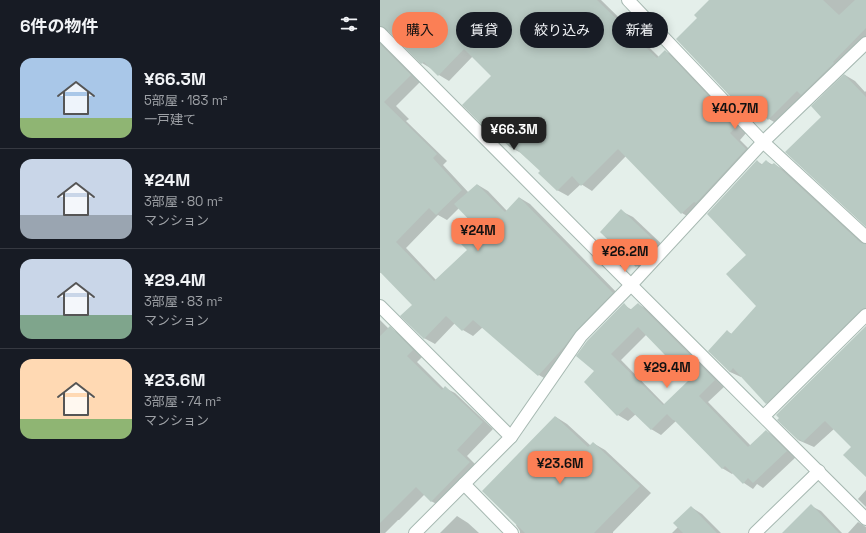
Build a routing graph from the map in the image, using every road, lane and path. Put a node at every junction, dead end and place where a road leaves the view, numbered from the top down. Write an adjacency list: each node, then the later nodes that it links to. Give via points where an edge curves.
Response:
1 (628, 0): 4 (street)
2 (380, 33): 6 (street)
3 (866, 43): 4 (street)
4 (763, 142): 5 (street); 6 (street)
5 (866, 236)
6 (631, 285): 9 (street); 10 (street, via 581,336)
7 (380, 306): 10 (street)
8 (866, 314): 9 (street)
9 (764, 416): 11 (street)
10 (511, 437): 12 (street)
11 (819, 471): 13 (street); 16 (street)
12 (464, 484): 14 (street); 15 (street)
13 (866, 519)
14 (415, 533)
15 (512, 533)
16 (755, 533)

